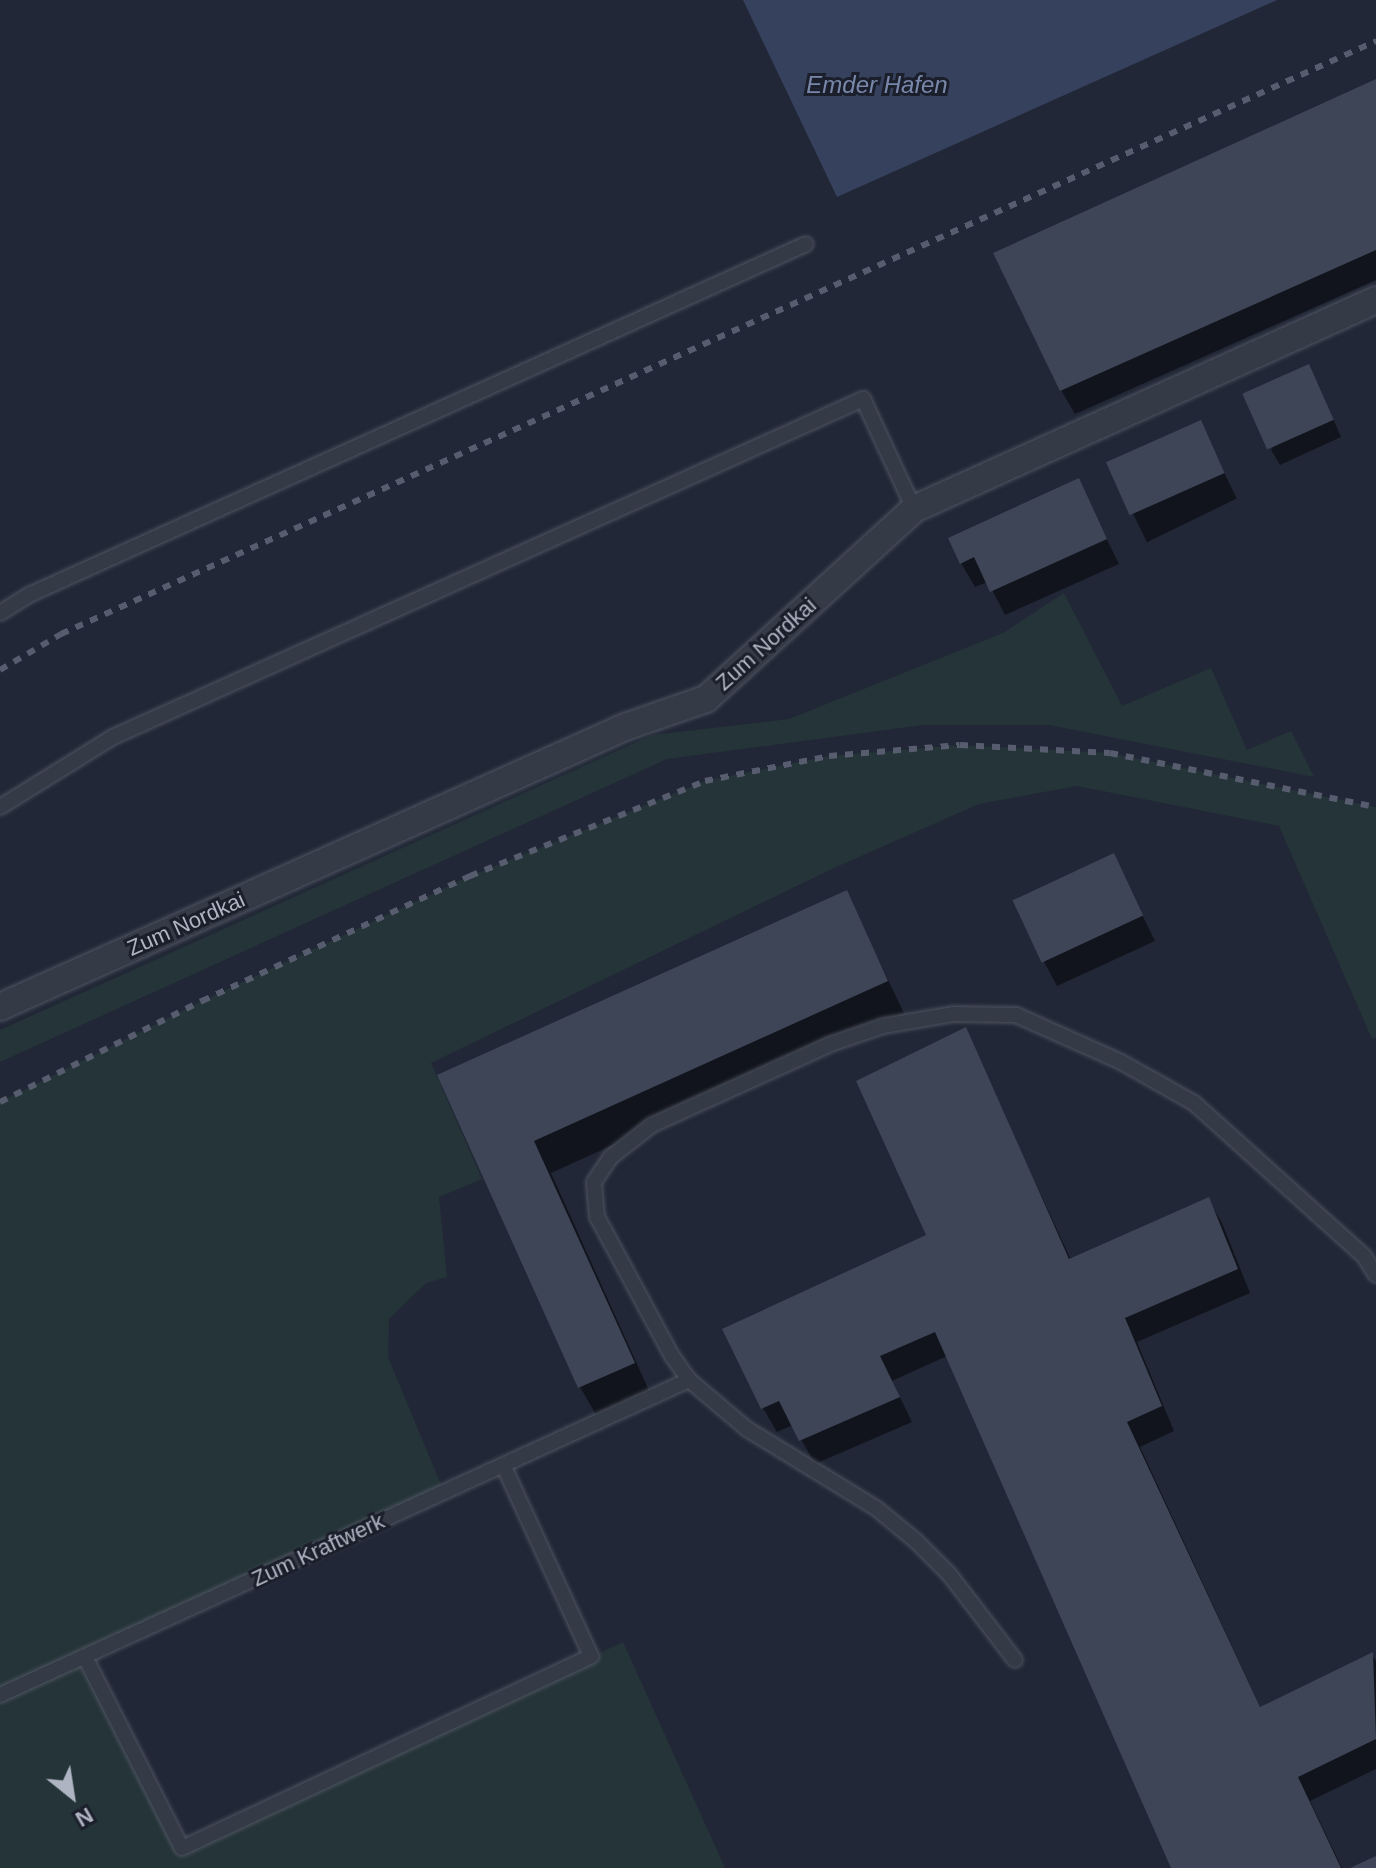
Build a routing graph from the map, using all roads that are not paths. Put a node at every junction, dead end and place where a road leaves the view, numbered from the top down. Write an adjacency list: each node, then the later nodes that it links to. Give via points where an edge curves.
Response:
1 (806, 244): 4 (lane, via 31,594)
2 (1376, 300): 3 (street, Zum Nordkai)
3 (914, 509): 5 (lane, via 863,399 113,737); 6 (street, Zum Nordkai, via 706,699 625,727)
4 (0, 613)
5 (0, 807)
6 (0, 1007)
7 (1370, 1256): 8 (lane); 9 (lane, via 1194,1103 1066,1035 1016,1015 953,1014 883,1026 828,1045 652,1125 611,1157 594,1182 597,1217)
8 (1376, 1275)
9 (689, 1380): 10 (lane, Zum Kraftwerk); 12 (lane, via 747,1429 876,1508 916,1541 949,1574)
10 (503, 1465): 11 (lane, Zum Kraftwerk); 11 (lane, via 591,1656 182,1848)
11 (85, 1657): 13 (lane, Zum Kraftwerk)
12 (1015, 1660)
13 (0, 1695)

